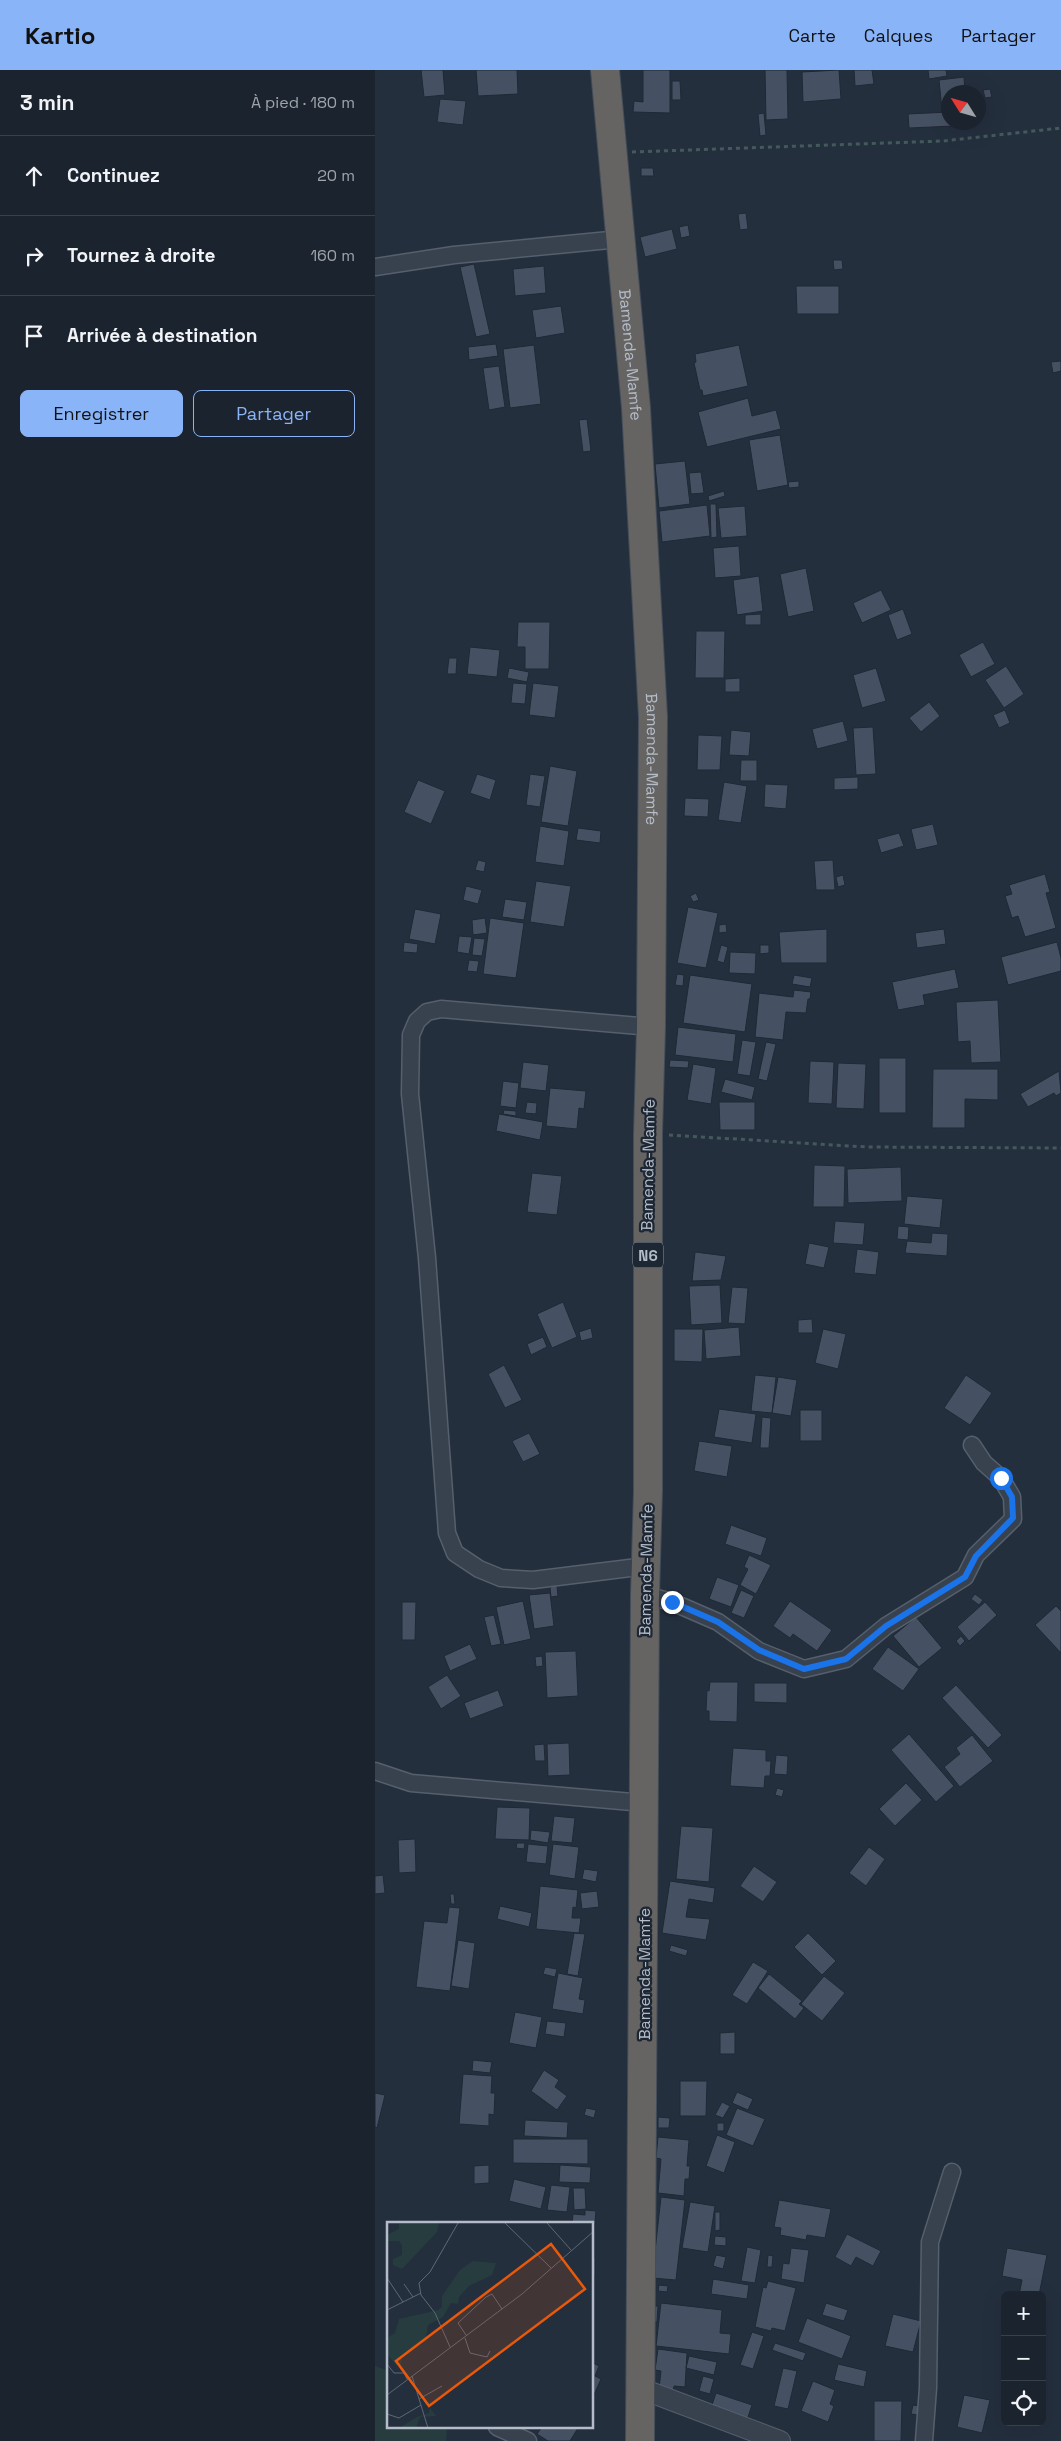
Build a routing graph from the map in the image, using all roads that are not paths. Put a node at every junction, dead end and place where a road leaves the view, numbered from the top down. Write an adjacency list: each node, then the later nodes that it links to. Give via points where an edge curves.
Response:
1 (605, 70): 2 (highway, Bamenda-Mamfe / N6)
2 (620, 239): 3 (street, via 453,255); 4 (highway, Bamenda-Mamfe / N6, via 636,408 653,717)
3 (375, 267)
4 (651, 1027): 6 (highway, Bamenda-Mamfe / N6); 6 (street, via 441,1009 427,1012 417,1021 411,1035 410,1094 427,1258 447,1533 455,1553 479,1569 501,1578 533,1580)
5 (972, 1445): 7 (street, via 983,1464 1001,1478 1012,1497 1013,1518 976,1556 965,1577 886,1626 846,1659 804,1669 759,1650 718,1622 672,1602)
6 (646, 1566): 7 (highway, Bamenda-Mamfe / N6)
7 (645, 1595): 9 (highway, Bamenda-Mamfe / N6)
8 (375, 1771): 9 (street, via 411,1783)
9 (645, 1803): 11 (highway, Bamenda-Mamfe / N6)
10 (952, 2172): 16 (street, via 929,2242 928,2388)
11 (642, 2389): 14 (highway, Bamenda-Mamfe / N6); 15 (street)
12 (499, 2428): 13 (street)
13 (527, 2441)
14 (640, 2441)
15 (779, 2441)
16 (924, 2441)

